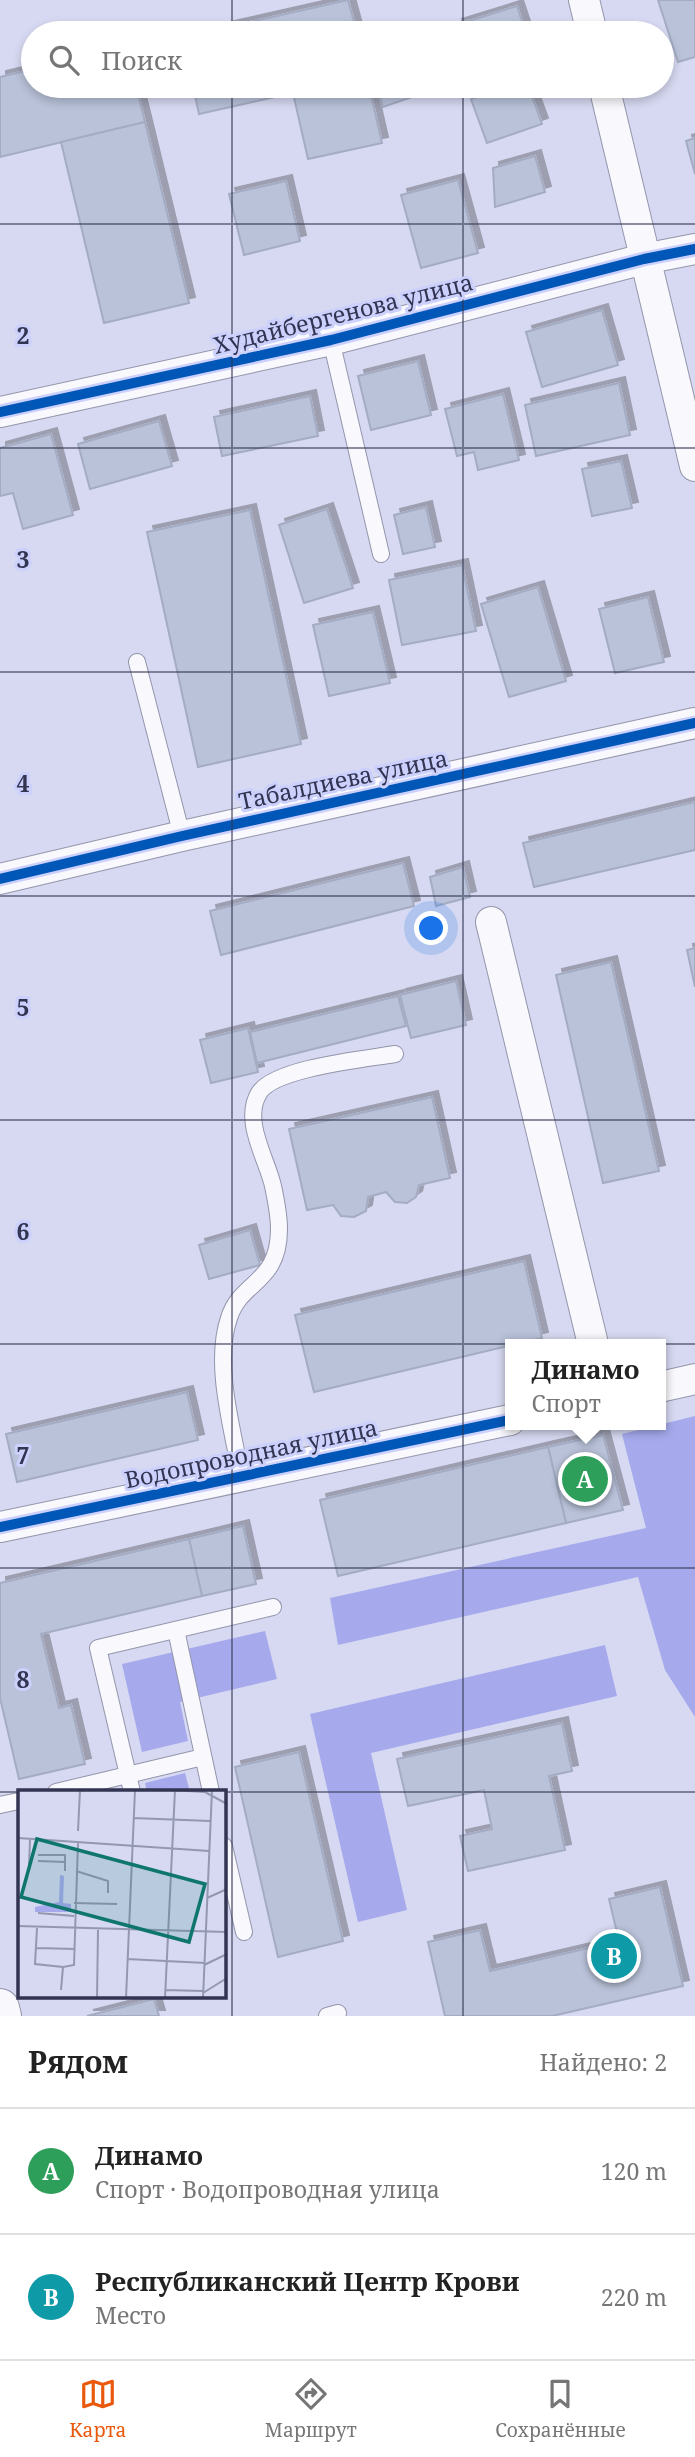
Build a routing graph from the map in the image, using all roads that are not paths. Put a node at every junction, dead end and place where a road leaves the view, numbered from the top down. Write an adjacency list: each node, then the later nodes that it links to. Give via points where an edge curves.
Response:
1 (584, 0): 2 (street)
2 (589, 21)
3 (607, 98): 5 (street)
4 (695, 249): 5 (street, Худайбергенова улица)
5 (644, 260): 6 (street, Худайбергенова улица); 8 (street)
6 (331, 340): 7 (street, Худайбергенова улица); 9 (lane)
7 (0, 412)
8 (695, 466)
9 (381, 554)
10 (137, 662): 12 (lane)
11 (695, 723): 12 (street, Табалдиева улица)
12 (182, 836): 13 (street, Табалдиева улица)
13 (0, 879)
14 (491, 922): 16 (street)
15 (395, 1054): 20 (lane, via 301,1071 276,1079 259,1093 255,1129 273,1185 278,1253 229,1317 224,1343 222,1356)
16 (592, 1339)
17 (695, 1378): 18 (street)
18 (666, 1385)
19 (505, 1421): 20 (street, Водопроводная улица)
20 (241, 1477): 21 (street, Водопроводная улица)
21 (0, 1527)
22 (273, 1607): 23 (lane)
23 (176, 1630): 24 (lane); 25 (lane, via 99,1648)
24 (203, 1757): 25 (lane); 28 (lane)
25 (128, 1775): 26 (lane); 27 (lane)
26 (64, 1790)
27 (132, 1790)
28 (211, 1790)
29 (18, 1801): 30 (lane)
30 (0, 1805)
31 (226, 1855): 32 (lane)
32 (244, 1932)
33 (0, 2008): 34 (street)
34 (2, 2016)

